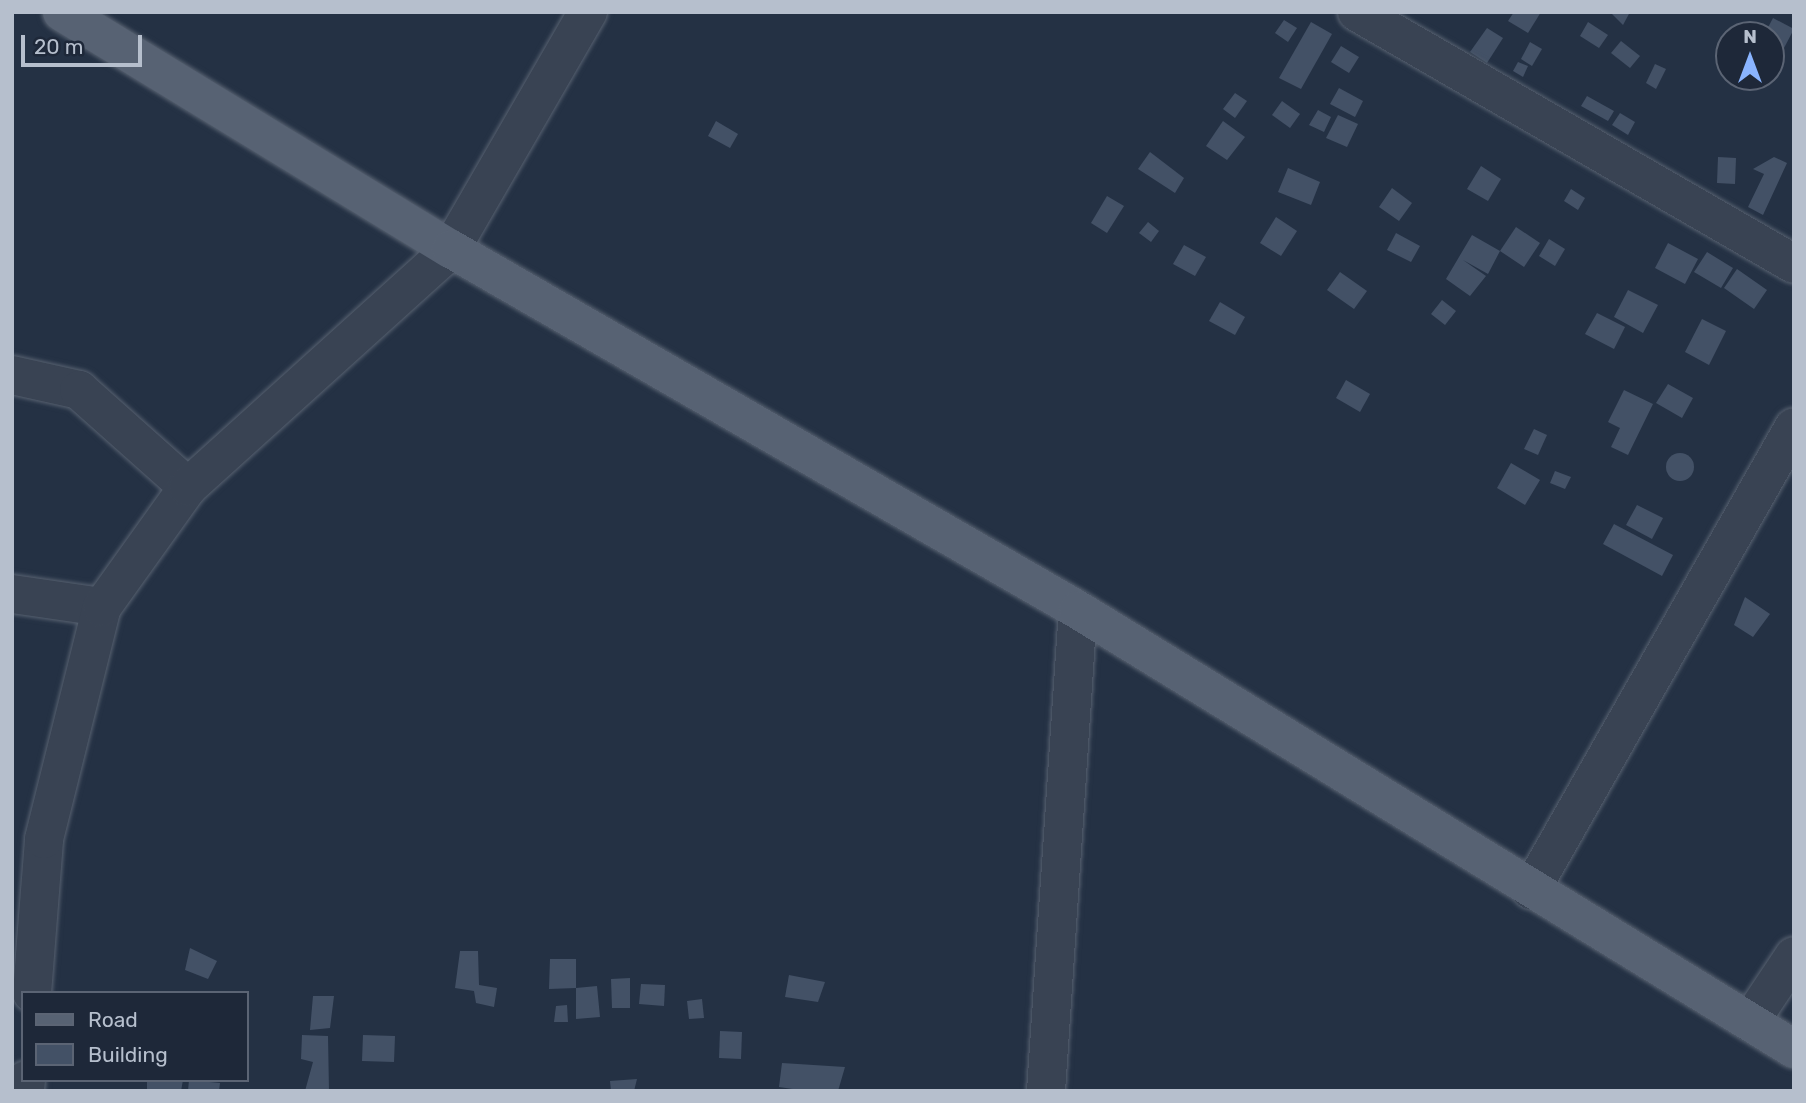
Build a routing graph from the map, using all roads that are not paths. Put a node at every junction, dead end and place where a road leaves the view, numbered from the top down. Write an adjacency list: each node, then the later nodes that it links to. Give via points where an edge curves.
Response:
1 (62, 12): 4 (main road)
2 (588, 12): 4 (street)
3 (1357, 12): 5 (street)
4 (451, 250): 8 (street); 11 (main road)
5 (1794, 264)
6 (12, 375): 8 (street, via 79,390)
7 (1794, 427): 13 (street)
8 (188, 488): 10 (street)
9 (12, 594): 10 (street)
10 (102, 607): 12 (street)
11 (1078, 610): 13 (main road); 18 (street)
12 (28, 838): 15 (street)
13 (1531, 890): 16 (main road)
14 (1794, 956): 16 (street)
15 (32, 991)
16 (1749, 1022): 17 (main road)
17 (1794, 1049)
18 (1046, 1091)

